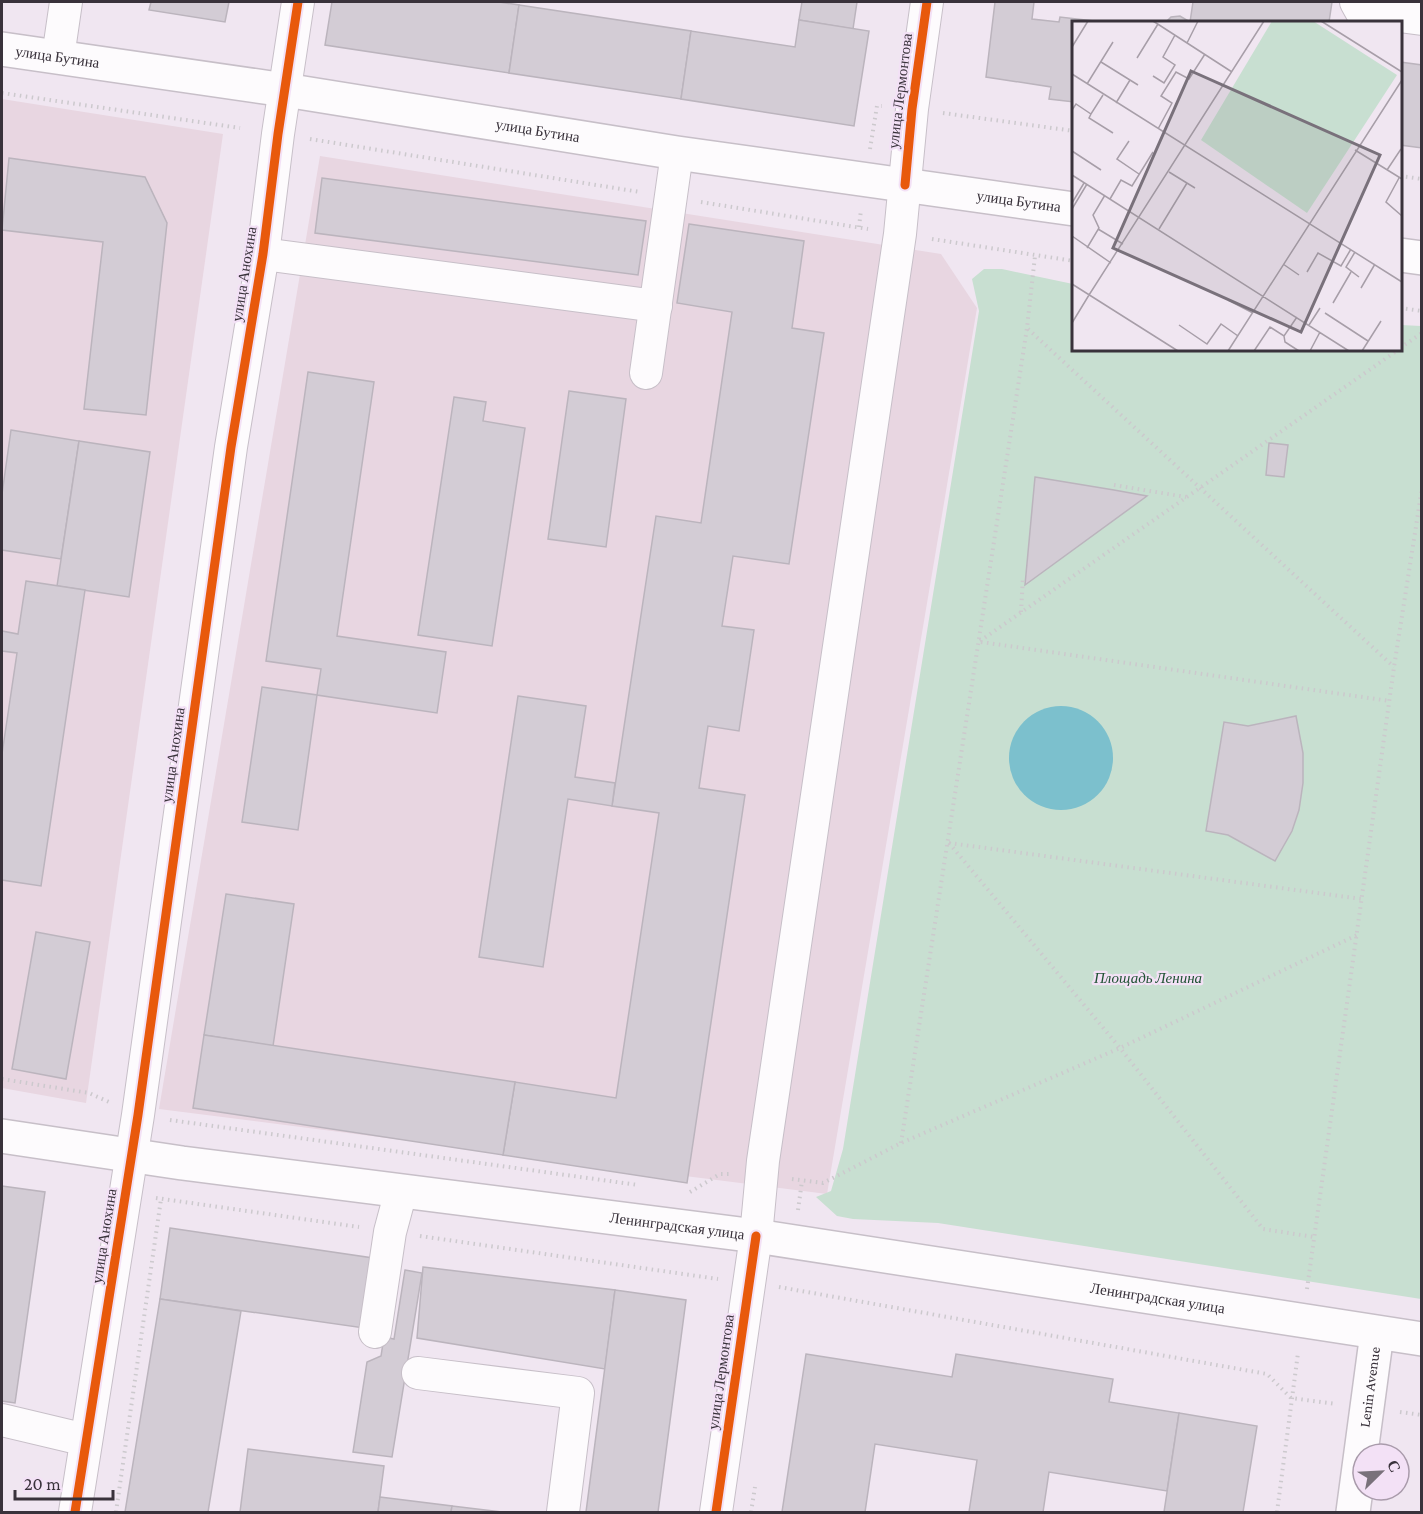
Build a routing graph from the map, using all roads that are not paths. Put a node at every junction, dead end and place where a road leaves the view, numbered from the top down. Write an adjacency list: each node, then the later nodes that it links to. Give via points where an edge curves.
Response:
1 (66, 2): 7 (street)
2 (298, 2): 8 (street, улица Анохина)
3 (927, 2): 10 (street, улица Лермонтова)
4 (1356, 2): 5 (street, via 1361,11)
5 (1422, 18)
6 (2, 50): 7 (main road, улица Бутина)
7 (58, 57): 8 (main road, улица Бутина)
8 (285, 90): 9 (main road, улица Бутина); 12 (street, улица Анохина)
9 (677, 153): 10 (main road, улица Бутина); 15 (street)
10 (905, 185): 11 (main road, улица Бутина); 20 (street, улица Лермонтова)
11 (1072, 209)
12 (263, 254): 15 (street); 18 (street, улица Анохина, via 231,447)
13 (1402, 255): 14 (main road)
14 (1422, 258)
15 (656, 306): 16 (street)
16 (646, 373)
17 (2, 1136): 18 (main road, Ленинградская улица)
18 (132, 1155): 19 (main road, Ленинградская улица); 26 (street, улица Анохина)
19 (401, 1191): 20 (main road, Ленинградская улица); 21 (street, via 390,1232)
20 (756, 1236): 22 (main road, Ленинградская улица); 29 (street, улица Лермонтова)
21 (375, 1332)
22 (1377, 1333): 23 (main road, Ленинградская улица); 30 (main road, Lenin Avenue)
23 (1422, 1339)
24 (418, 1373): 28 (street, via 578,1393)
25 (2, 1420): 26 (street)
26 (86, 1440): 27 (street, улица Анохина)
27 (75, 1512)
28 (564, 1512)
29 (716, 1512)
30 (1353, 1512)

